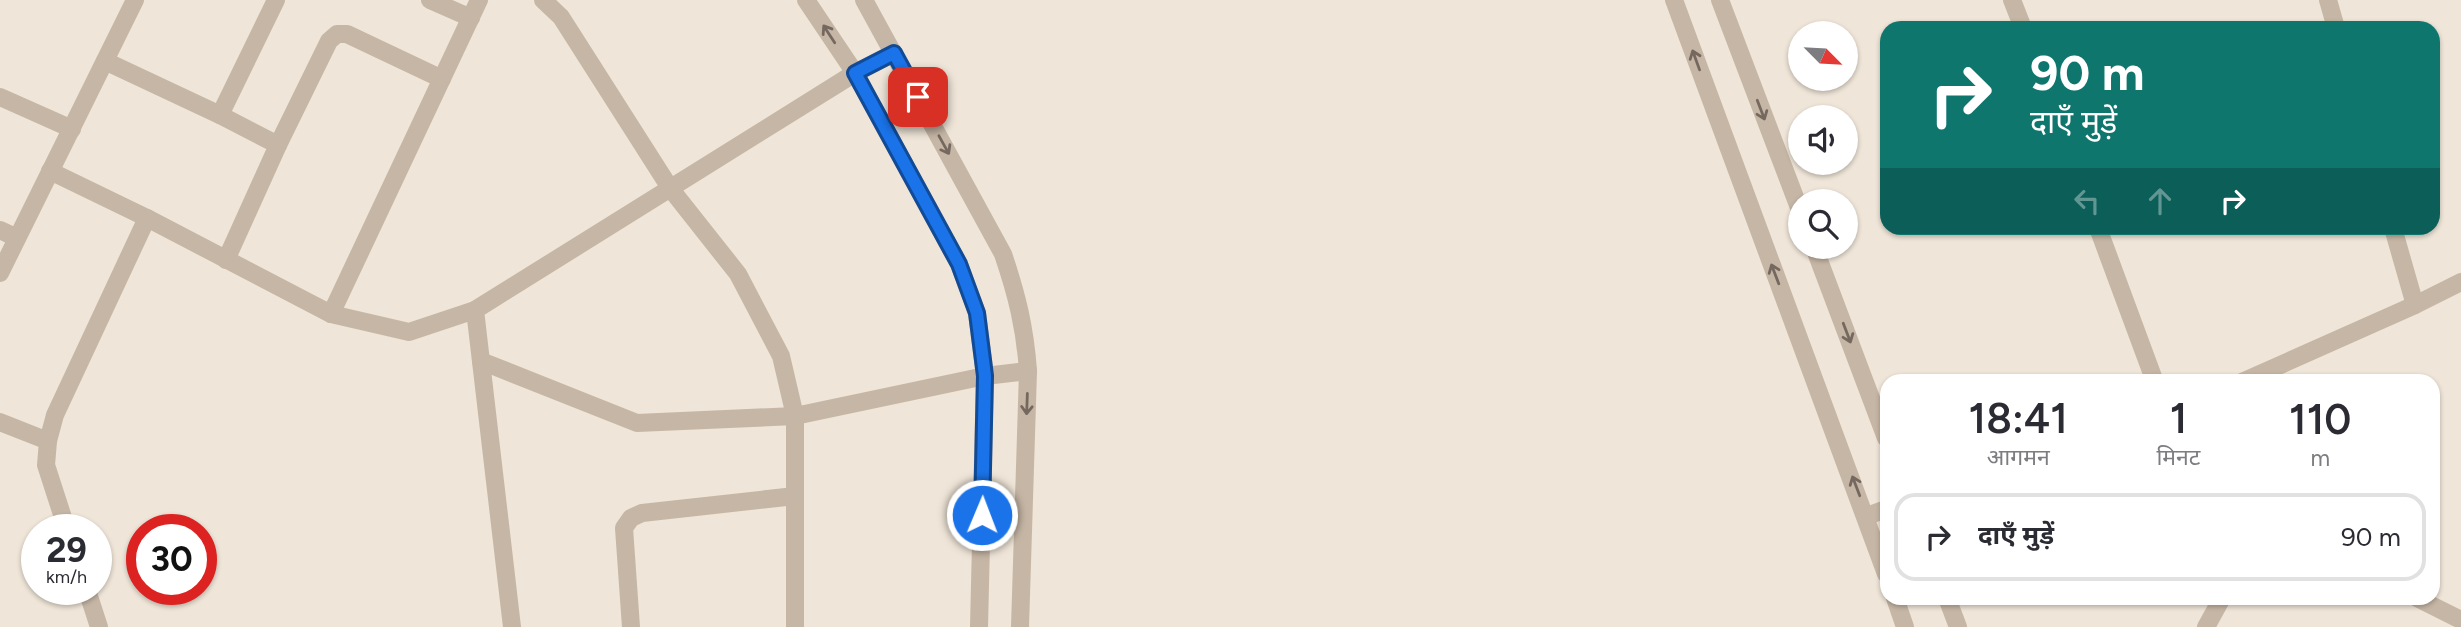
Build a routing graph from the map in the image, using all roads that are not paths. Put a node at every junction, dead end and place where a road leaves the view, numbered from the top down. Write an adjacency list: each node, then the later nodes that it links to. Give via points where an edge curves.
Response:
1 (135, 0): 16 (street)
2 (276, 0): 20 (street)
3 (430, 0): 12 (street)
4 (479, 0): 12 (street)
5 (543, 0): 24 (street, via 561,17)
6 (806, 0): 17 (street, one-way to 6)
7 (864, 0): 15 (street)
8 (1674, 0): 50 (street, one-way to 8)
9 (1720, 0): 25 (street, one-way to 25)
10 (2012, 0): 13 (street)
11 (2328, 0): 14 (street)
12 (471, 18): 18 (street)
13 (2020, 21)
14 (2334, 21)
15 (894, 53): 17 (street); 39 (street, one-way to 39, via 1003,254 1025,332)
16 (105, 61): 20 (street); 21 (street)
17 (855, 73): 24 (street); 42 (street, via 959,264 977,313)
18 (442, 79): 22 (street, via 347,34 337,34 329,41); 37 (street)
19 (0, 97): 21 (street)
20 (220, 115): 22 (street)
21 (72, 129): 23 (street)
22 (278, 145): 32 (street)
23 (50, 171): 26 (street); 30 (street)
24 (670, 188): 36 (street); 43 (street, via 738,274 781,356)
25 (1792, 189)
26 (147, 218): 32 (street); 46 (street, via 55,415)
27 (0, 230): 30 (street)
28 (2101, 235): 40 (street)
29 (2395, 235): 35 (street)
30 (17, 238): 33 (street)
31 (1819, 259): 45 (street, one-way to 45)
32 (226, 260): 37 (street)
33 (0, 273)
34 (2461, 282): 35 (street)
35 (2415, 305): 41 (street)
36 (475, 310): 37 (street, via 409,332); 38 (street)
37 (331, 314)
38 (481, 361): 43 (street, via 637,423); 59 (street)
39 (1028, 371): 42 (street); 63 (street, one-way to 63)
40 (2152, 374)
41 (2260, 374)
42 (985, 376): 43 (street); 62 (street)
43 (795, 416): 47 (street)
44 (0, 422): 46 (street)
45 (1880, 422)
46 (48, 441): 49 (street, via 46,465)
47 (795, 496): 60 (street, via 631,518 624,528); 61 (street)
48 (1880, 511): 50 (street)
49 (62, 514)
50 (1867, 516): 51 (street)
51 (1880, 556)
52 (92, 605): 58 (street)
53 (1897, 605): 64 (street)
54 (1950, 605): 65 (street)
55 (2218, 605): 66 (street)
56 (2431, 605): 57 (street)
57 (2461, 620)
58 (99, 627)
59 (512, 627)
60 (631, 627)
61 (795, 627)
62 (979, 627)
63 (1020, 627)
64 (1905, 627)
65 (1958, 627)
66 (2206, 627)

